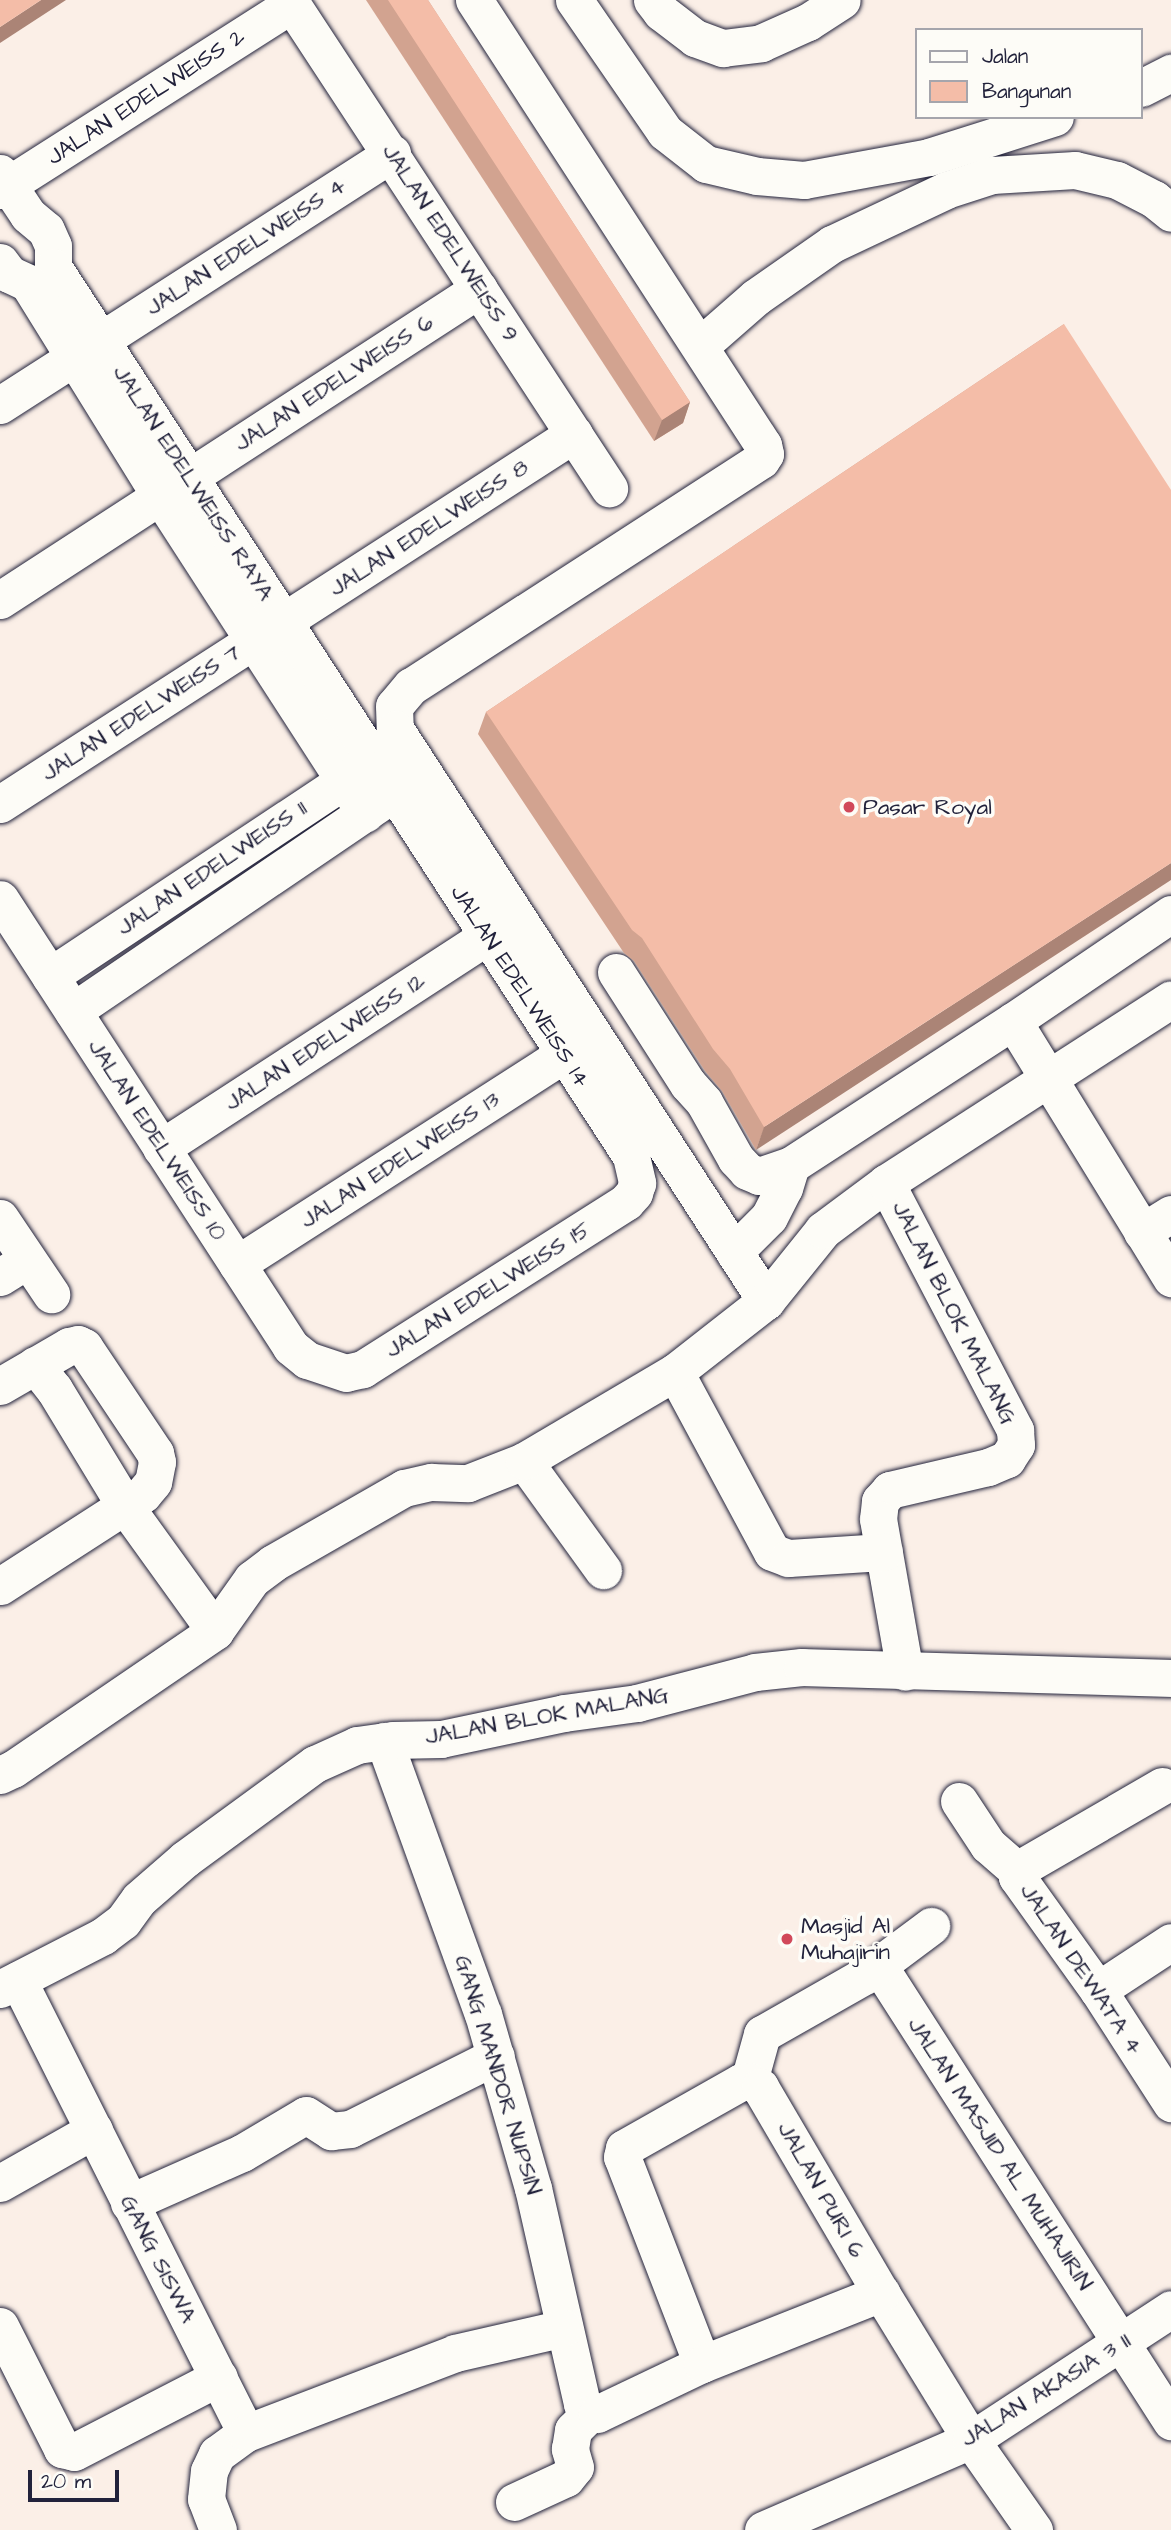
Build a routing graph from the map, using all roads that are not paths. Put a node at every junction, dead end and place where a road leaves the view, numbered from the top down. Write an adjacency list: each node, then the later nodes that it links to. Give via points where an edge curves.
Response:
1 (474, 0): 12 (street)
2 (574, 0): 6 (street, via 665,132 706,164 757,176 804,180 929,157)
3 (652, 0): 4 (street, via 695,38 723,48 761,43)
4 (842, 0)
5 (290, 2): 7 (street, JALAN EDELWEISS 9); 8 (street, JALAN EDELWEISS 2)
6 (1049, 119)
7 (392, 153): 11 (street, JALAN EDELWEISS 9); 13 (street, JALAN EDELWEISS 4)
8 (3, 183): 13 (street, JALAN EDELWEISS RAYA, via 46,230 53,267)
9 (1171, 213): 12 (street, via 1117,180 1075,170 992,174 946,190 832,244 756,297)
10 (0, 262): 13 (street, JALAN EDELWEISS RAYA, via 9,274 28,283)
11 (480, 289): 15 (street, JALAN EDELWEISS 9); 16 (street, JALAN EDELWEISS 6)
12 (700, 346): 42 (street, via 763,445 761,460 411,686 394,706 393,717 399,735)
13 (87, 349): 14 (street, JALAN EDELWEISS 4); 16 (street, JALAN EDELWEISS RAYA)
14 (0, 405)
15 (574, 434): 17 (street, JALAN EDELWEISS 9); 19 (street, JALAN EDELWEISS 8)
16 (174, 487): 18 (street, JALAN EDELWEISS 6); 19 (street, JALAN EDELWEISS RAYA); 20 (street, JALAN EDELWEISS RAYA)
17 (609, 488)
18 (0, 600)
19 (283, 622): 20 (street, JALAN EDELWEISS 7); 21 (street, JALAN EDELWEISS RAYA)
20 (253, 641): 22 (street, JALAN EDELWEISS RAYA); 24 (street, JALAN EDELWEISS 7)
21 (374, 760): 22 (street, JALAN EDELWEISS 11); 23 (street, JALAN EDELWEISS RAYA)
22 (343, 780): 25 (street, JALAN EDELWEISS RAYA); 30 (street, JALAN EDELWEISS 11)
23 (394, 792): 25 (street, JALAN EDELWEISS 11); 28 (street, JALAN EDELWEISS 14)
24 (0, 804)
25 (365, 813): 32 (street, JALAN EDELWEISS 11)
26 (0, 899): 30 (street, JALAN EDELWEISS 10)
27 (1171, 914): 33 (street)
28 (488, 936): 34 (street, JALAN EDELWEISS 14); 36 (street, JALAN EDELWEISS 12)
29 (616, 972): 37 (street, via 747,1171 759,1176)
30 (50, 976): 32 (street, JALAN EDELWEISS 10)
31 (1171, 999): 35 (street)
32 (73, 1011): 36 (street, JALAN EDELWEISS 10)
33 (1013, 1021): 35 (street); 37 (street)
34 (563, 1055): 38 (street, JALAN EDELWEISS 14, via 631,1156); 43 (street, JALAN EDELWEISS 13)
35 (1047, 1080): 39 (street); 40 (street)
36 (161, 1148): 43 (street, JALAN EDELWEISS 10)
37 (791, 1165): 42 (street, via 769,1217)
38 (638, 1183): 48 (street, JALAN EDELWEISS 15, via 626,1202 363,1369 346,1373)
39 (886, 1183): 46 (street, via 823,1230); 53 (street, JALAN BLOK MALANG, via 1016,1430 1016,1445 1007,1459 988,1467 890,1490 880,1501 878,1519)
40 (1157, 1223): 44 (street)
41 (8, 1247): 45 (street)
42 (734, 1252): 46 (street)
43 (237, 1264): 48 (street, JALAN EDELWEISS 10, via 291,1347 307,1360)
44 (1171, 1278)
45 (51, 1294)
46 (766, 1301): 49 (street)
47 (35, 1365): 50 (street); 52 (street); 52 (street, via 69,1346 85,1347 155,1453 153,1482)
48 (327, 1367)
49 (675, 1372): 51 (street); 53 (street, via 772,1552 788,1558)
50 (0, 1386)
51 (524, 1461): 54 (street); 56 (street, via 468,1483 431,1482 404,1488 273,1563 251,1580)
52 (125, 1506): 55 (street); 56 (street)
53 (884, 1552): 57 (street)
54 (603, 1570)
55 (0, 1586)
56 (215, 1631): 60 (street)
57 (905, 1672): 58 (street, JALAN BLOK MALANG); 59 (street, JALAN BLOK MALANG, via 802,1667 755,1672 637,1703 441,1739)
58 (1171, 1678)
59 (384, 1741): 67 (street, JALAN BLOK MALANG, via 357,1745 315,1764 158,1881 123,1921 103,1936); 69 (street, GANG MANDOR NUPSIN)
60 (0, 1775)
61 (1162, 1786): 63 (street, JALAN DEWATA 4)
62 (959, 1801): 63 (street, via 988,1845)
63 (1017, 1870): 68 (street, JALAN DEWATA 4, via 1017,1877)
64 (931, 1926): 66 (street)
65 (1171, 1942): 68 (street)
66 (879, 1966): 70 (street, via 762,2034); 79 (street, JALAN MASJID AL MUHAJIRIN)
67 (9, 1984): 72 (street, GANG SISWA)
68 (1098, 1990): 71 (street, JALAN DEWATA 4)
69 (496, 2056): 74 (street, via 350,2129 331,2132 306,2115 242,2153); 78 (street, GANG MANDOR NUPSIN)
70 (755, 2084): 75 (street, JALAN PURI 6); 80 (street, via 741,2082 624,2148 622,2157)
71 (1171, 2103)
72 (94, 2130): 73 (street); 74 (street, GANG SISWA)
73 (0, 2183)
74 (129, 2203): 81 (street, GANG SISWA)
75 (881, 2294): 80 (street); 85 (street, JALAN PURI 6)
76 (1171, 2309): 79 (street, JALAN AKASIA 3 II)
77 (0, 2326): 81 (street, via 62,2449 74,2452)
78 (565, 2328): 82 (street, GANG MANDOR NUPSIN, via 582,2404); 84 (street, via 455,2353)
79 (1120, 2342): 83 (street, JALAN MASJID AL MUHAJIRIN); 85 (street, JALAN AKASIA 3 II)
80 (702, 2364): 82 (street)
81 (219, 2376): 84 (street, GANG SISWA)
82 (589, 2414): 86 (street, via 573,2430 570,2449 575,2467 566,2478)
83 (1171, 2421)
84 (246, 2433): 87 (street, via 217,2454 209,2471 206,2499)
85 (971, 2440): 88 (street, JALAN AKASIA 3 II); 89 (street, JALAN PURI 6)
86 (514, 2502)
87 (218, 2530)
88 (763, 2530)
89 (1034, 2530)

